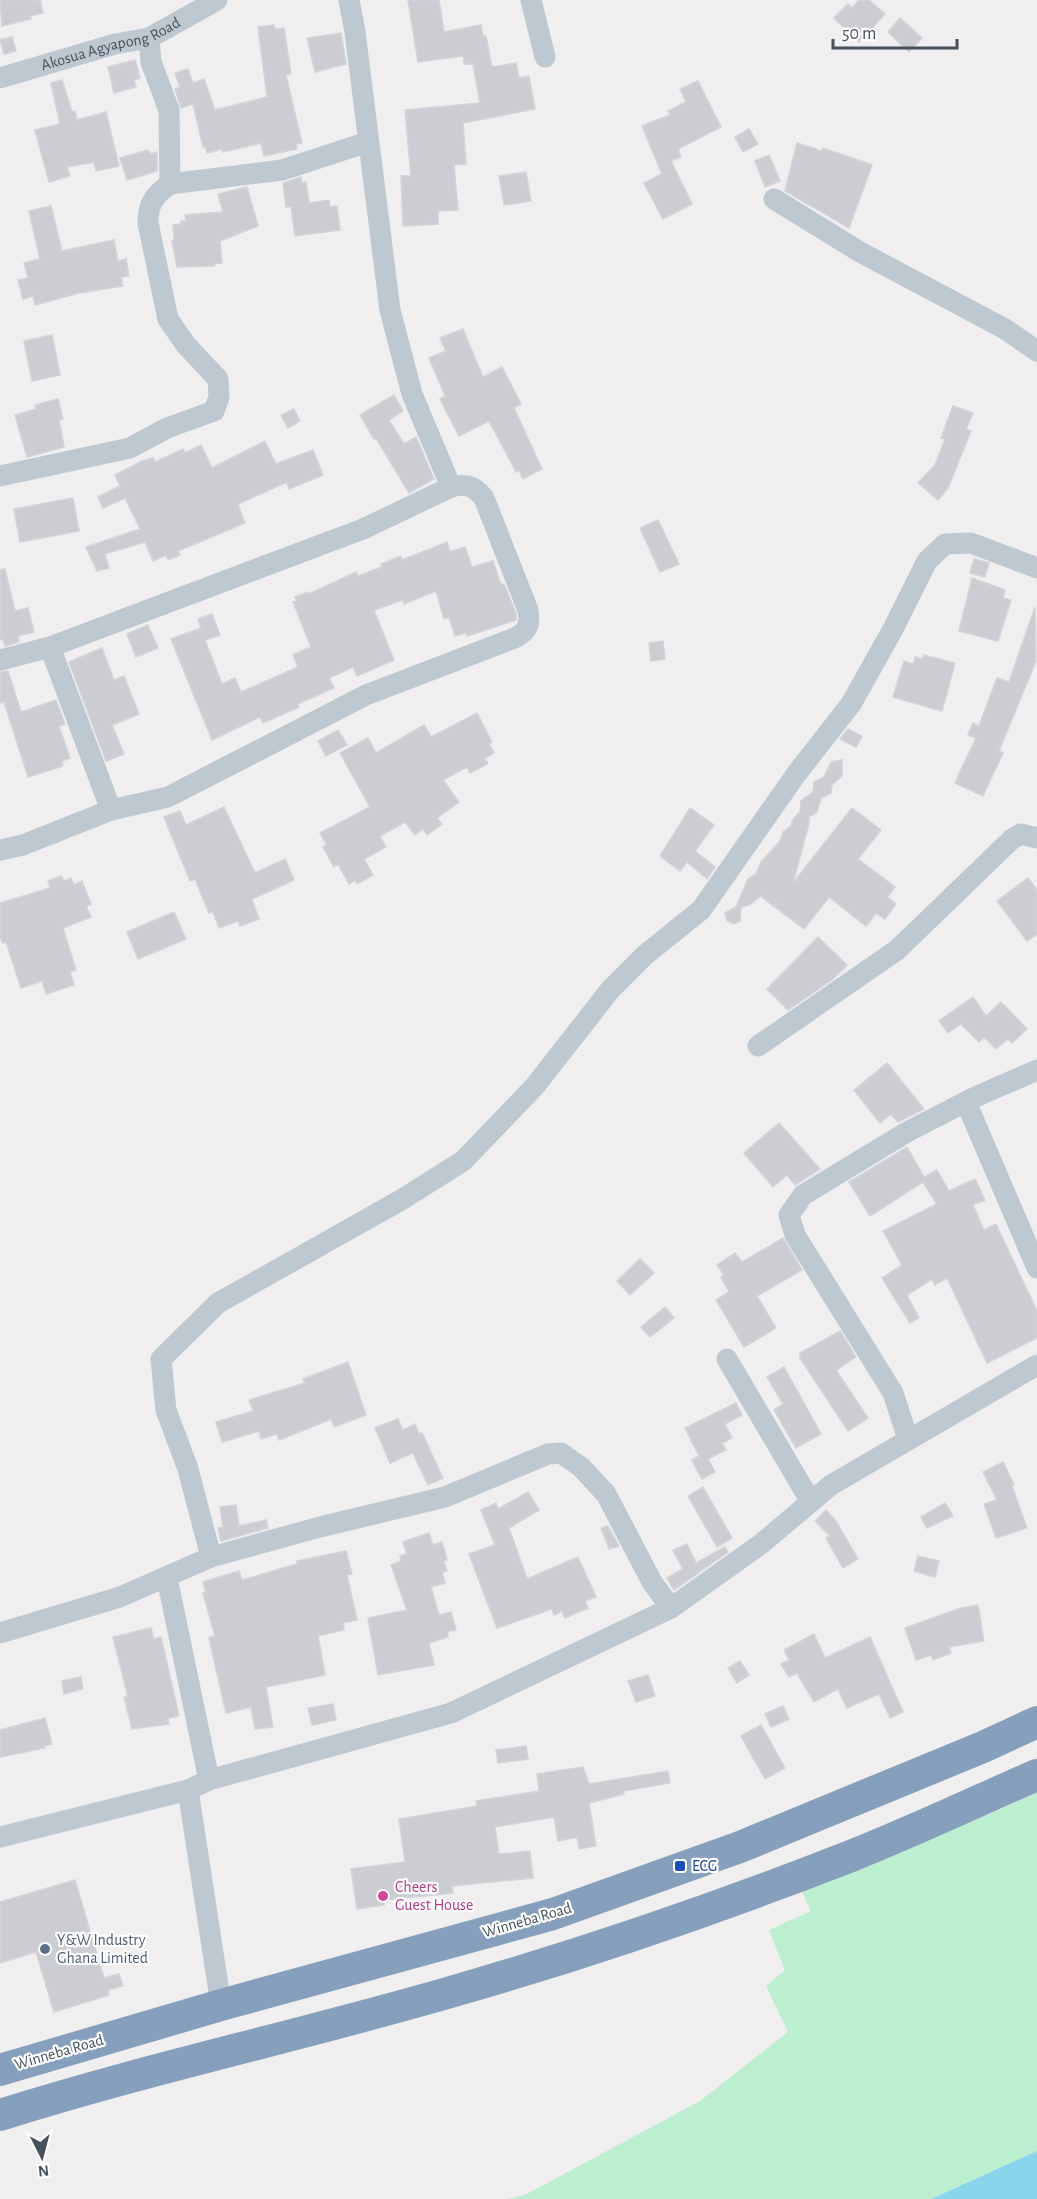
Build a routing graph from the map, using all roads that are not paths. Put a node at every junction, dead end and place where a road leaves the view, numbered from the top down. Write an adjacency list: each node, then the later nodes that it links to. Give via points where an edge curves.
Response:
1 (217, 0): 4 (street, Akosua Agyapong Road)
2 (349, 0): 7 (street)
3 (531, 0): 5 (street)
4 (149, 38): 6 (street, Akosua Agyapong Road, via 115,44); 8 (street, via 151,62 169,110)
5 (545, 57)
6 (0, 78)
7 (368, 142): 8 (street, via 282,170); 12 (street, via 390,310 412,394)
8 (170, 184): 11 (street, via 157,192 148,208 152,247 168,319 186,345 219,379 214,411 167,428 130,448)
9 (774, 199): 10 (street, via 860,252 1005,329)
10 (1037, 351)
11 (0, 477)
12 (452, 487): 14 (street, via 363,529); 16 (street, via 475,487 484,498 528,610 527,631 366,695 168,797)
13 (1037, 568): 27 (street, via 971,543 945,544 939,549 927,561 851,704 797,773 701,910 645,955 610,990 527,1095 463,1161 218,1303 162,1359 166,1410 188,1469)
14 (50, 647): 15 (street); 16 (street)
15 (0, 660)
16 (111, 810): 18 (street, via 23,845)
17 (1037, 838): 19 (street, via 1022,834 1012,839 897,950)
18 (0, 850)
19 (758, 1046)
20 (1037, 1070): 21 (street)
21 (966, 1102): 22 (street); 25 (street, via 907,1132 803,1195 789,1215 795,1235 893,1393)
22 (1037, 1268)
23 (727, 1359): 26 (street)
24 (1037, 1365): 25 (street)
25 (908, 1438): 26 (street, via 831,1485)
26 (811, 1502): 29 (street, via 761,1544)
27 (211, 1557): 28 (street); 29 (street, via 445,1497 548,1454 561,1453 581,1467 606,1494 652,1582)
28 (167, 1578): 30 (street, via 120,1598); 33 (street)
29 (671, 1608): 33 (street, via 451,1713)
30 (0, 1633)
31 (1037, 1722): 36 (highway, Winneba Road, via 740,1847 553,1914)
32 (1037, 1775): 38 (highway, via 853,1855 559,1959 341,2023 97,2084)
33 (209, 1780): 34 (street)
34 (189, 1790): 35 (street); 36 (street)
35 (0, 1837)
36 (221, 2005): 37 (highway, Winneba Road)
37 (0, 2070)
38 (0, 2115)

